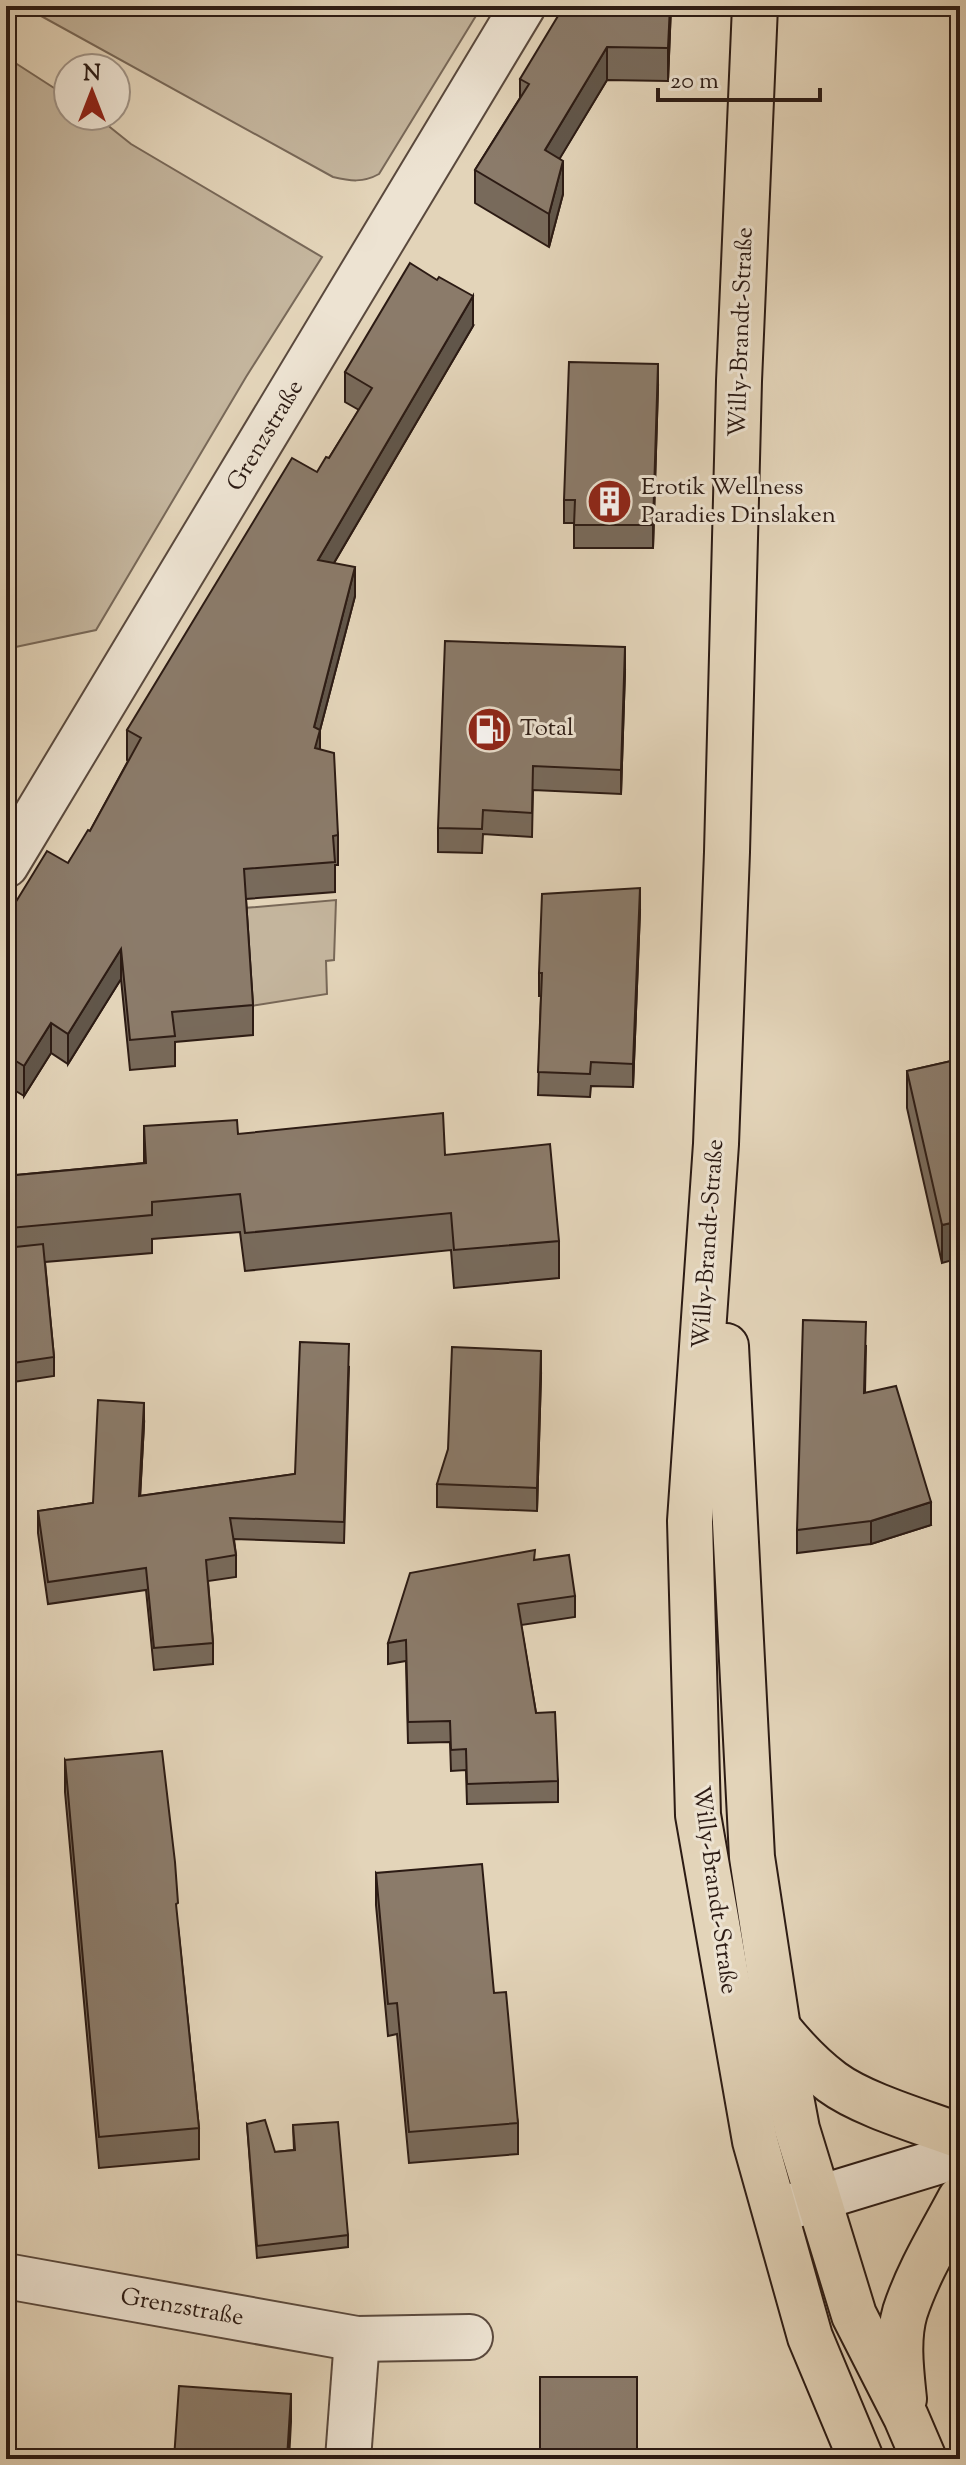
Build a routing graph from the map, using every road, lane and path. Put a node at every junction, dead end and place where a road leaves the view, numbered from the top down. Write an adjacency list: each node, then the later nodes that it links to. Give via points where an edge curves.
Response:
1 (523, 6): 3 (street, Grenzstraße)
2 (755, 6): 4 (main road, Willy-Brandt-Straße)
3 (6, 865)
4 (716, 1144): 5 (main road, via 752,1857); 10 (main road, Willy-Brandt-Straße, via 690,1521 698,1815 755,2141)
5 (778, 2028): 6 (main road, via 833,2083); 8 (main road, via 797,2129)
6 (960, 2136)
7 (960, 2155): 8 (street)
8 (818, 2199): 10 (street); 14 (main road, via 854,2315)
9 (960, 2199): 14 (main road, via 904,2314 899,2358)
10 (774, 2212): 16 (main road, Willy-Brandt-Straße, via 810,2337)
11 (6, 2276): 13 (street, Grenzstraße)
12 (470, 2337): 13 (street, Grenzstraße)
13 (357, 2339): 15 (street)
14 (906, 2417): 17 (main road)
15 (348, 2459)
16 (861, 2459)
17 (924, 2459)

